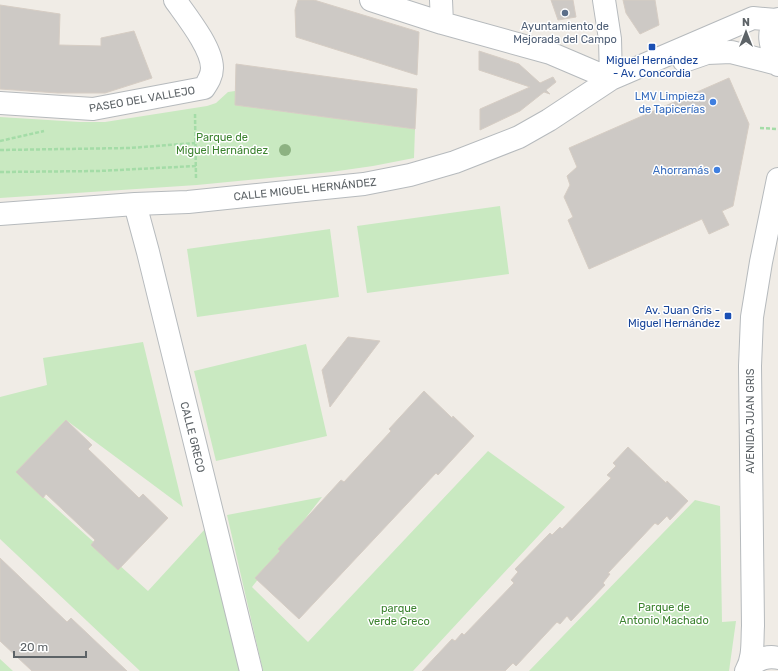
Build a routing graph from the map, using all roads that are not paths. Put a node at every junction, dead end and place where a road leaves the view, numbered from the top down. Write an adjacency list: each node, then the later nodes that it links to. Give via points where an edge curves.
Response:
1 (175, 0): 9 (street, PASEO DEL VALLEJO, via 208,51 212,69 201,86 93,109)
2 (371, 0): 6 (street)
3 (441, 0): 6 (street)
4 (604, 0): 8 (street, via 610,39)
5 (777, 20): 7 (street, via 770,29 771,45); 8 (street, CALLE MIGUEL HERNÁNDEZ, via 753,18)
6 (442, 23): 8 (street, via 550,53)
7 (778, 64): 8 (street, CALLE MIGUEL HERNÁNDEZ, via 731,52 707,53 661,69)
8 (611, 79): 11 (street, CALLE MIGUEL HERNÁNDEZ, via 536,129 455,162 410,175 364,184 188,202)
9 (0, 103)
10 (778, 179): 14 (street, AVENIDA JUAN GRIS, via 752,317 750,366 753,626)
11 (135, 204): 12 (street, CALLE MIGUEL HERNÁNDEZ); 15 (street, CALLE GRECO)
12 (0, 214)
13 (778, 658): 14 (street, AVENIDA JUAN GRIS, via 760,658)
14 (748, 668)
15 (251, 671)

